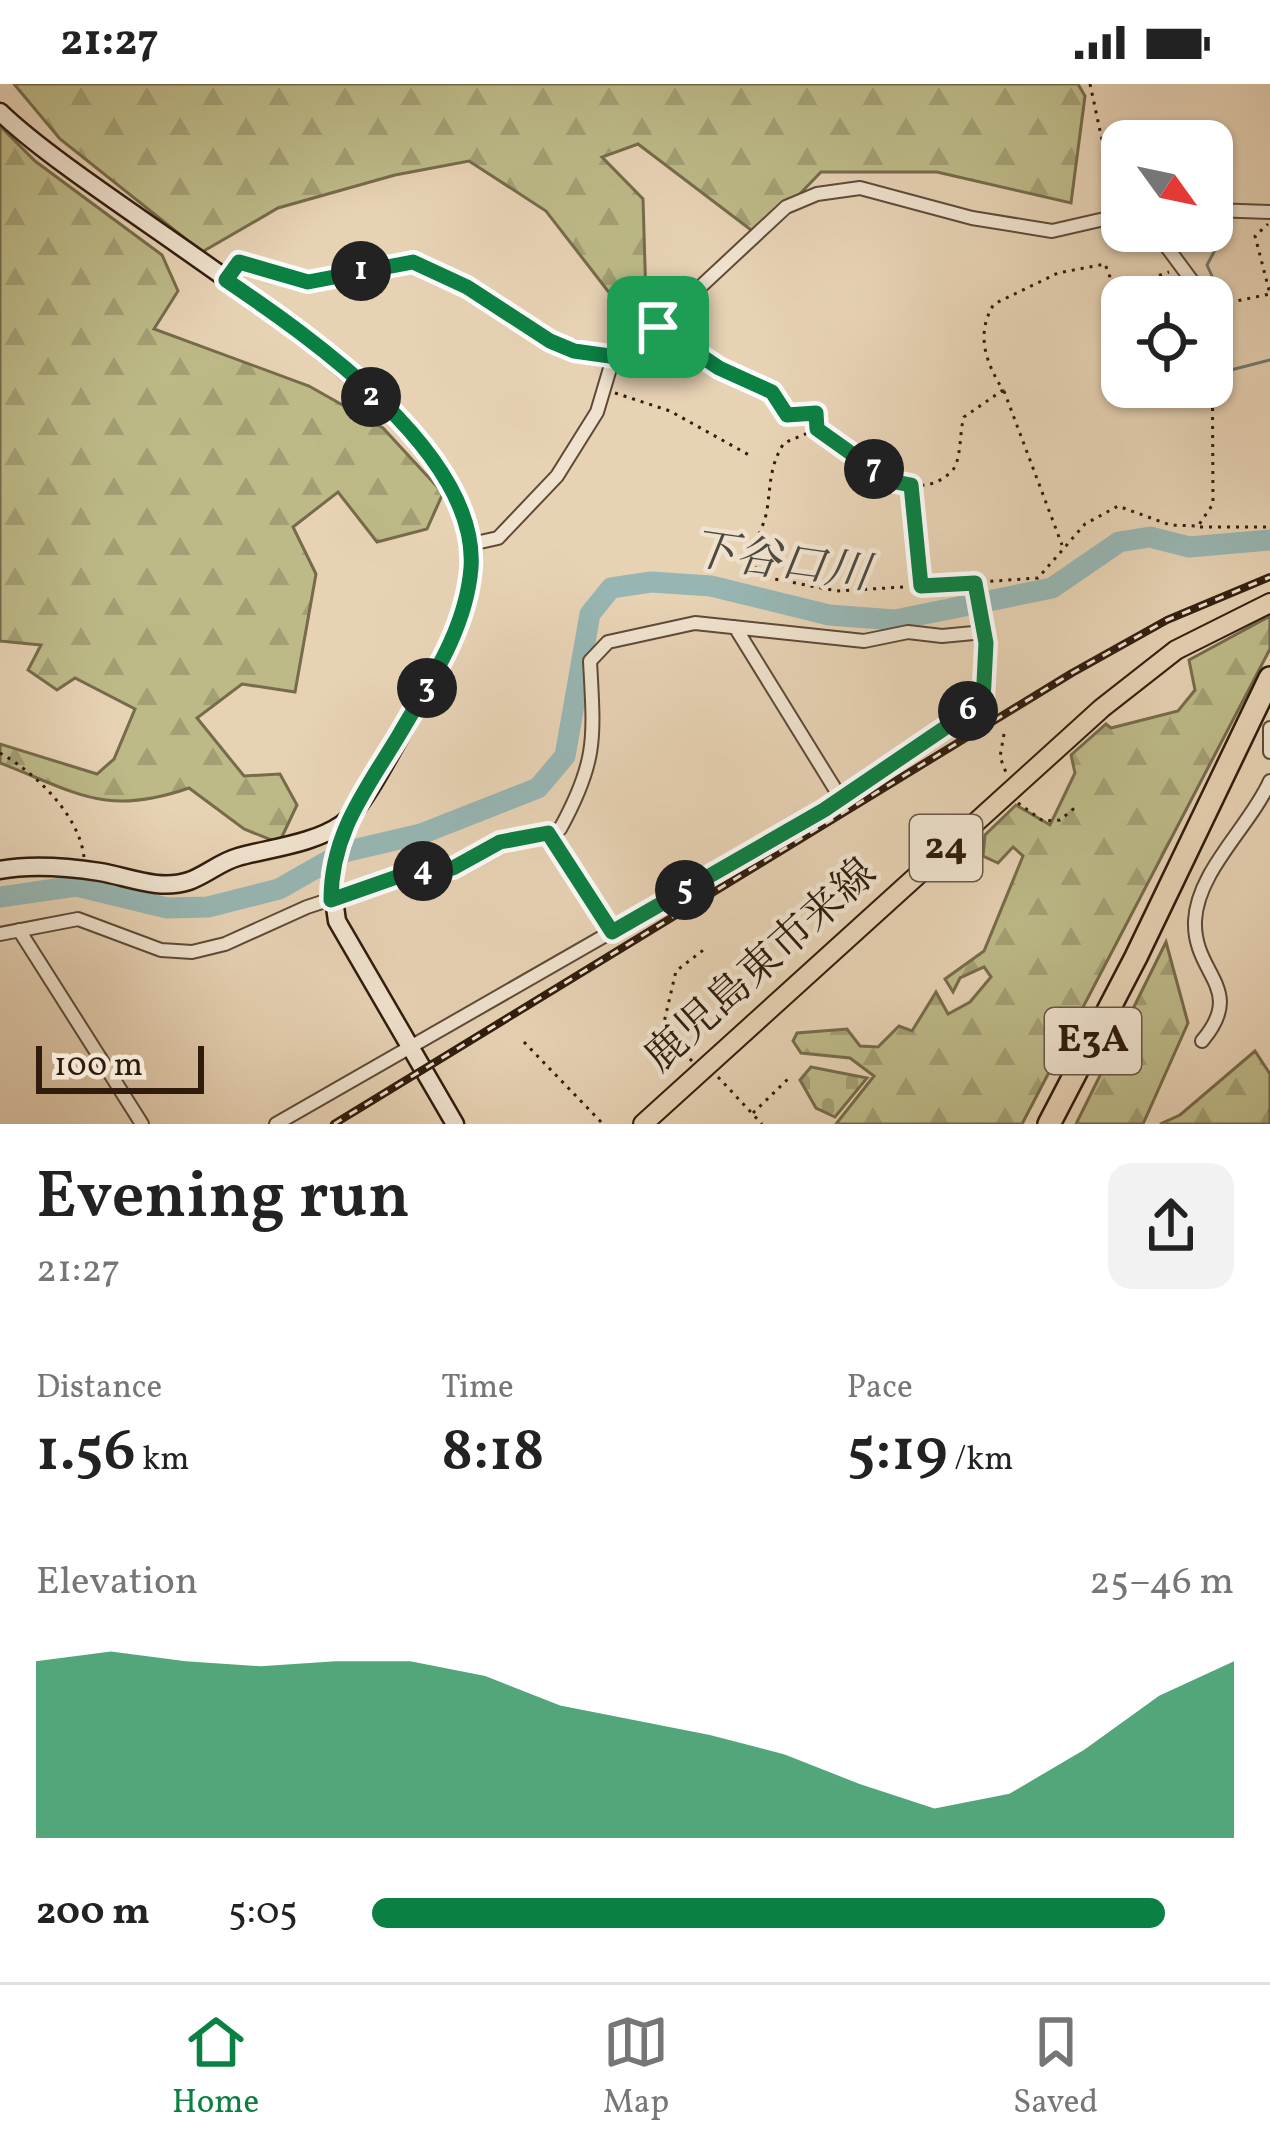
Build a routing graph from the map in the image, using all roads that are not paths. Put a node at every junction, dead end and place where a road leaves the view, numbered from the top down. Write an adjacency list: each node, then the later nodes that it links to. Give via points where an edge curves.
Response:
1 (0, 112): 5 (street)
2 (1233, 211): 3 (street)
3 (1270, 212)
4 (1101, 220): 6 (street, via 1052,231 838,188 785,207 624,358)
5 (226, 280): 6 (street, via 239,262 308,282 413,262 550,341); 7 (street, via 300,330 428,450)
6 (614, 355): 7 (street, via 597,412 557,476 498,538)
7 (471, 544): 15 (street, via 471,574 449,649)
8 (1270, 603): 26 (main road, 鹿児島東市来線 / 24, via 1176,650)
9 (735, 627): 14 (street); 14 (street, via 864,640 983,632 983,702); 17 (street, via 695,623 596,650 594,743 586,781 560,829)
10 (1270, 678): 20 (highway, E3A)
11 (1270, 728): 12 (street)
12 (1270, 752)
13 (1270, 781): 21 (street, via 1198,908 1197,939 1222,1004 1221,1019)
14 (840, 797): 22 (street)
15 (343, 824): 16 (street, via 233,858 186,882); 17 (street)
16 (0, 869)
17 (331, 900): 18 (street, via 192,952 161,950 78,919); 22 (street, via 344,939)
18 (19, 930): 19 (street); 23 (street)
19 (0, 934)
20 (1136, 957): 27 (highway); 28 (highway, E3A); 29 (highway)
21 (1202, 1041)
22 (408, 1046): 24 (street); 25 (street)
23 (142, 1124)
24 (276, 1124)
25 (454, 1124)
26 (643, 1124)
27 (1039, 1124)
28 (1049, 1124)
29 (1062, 1124)

